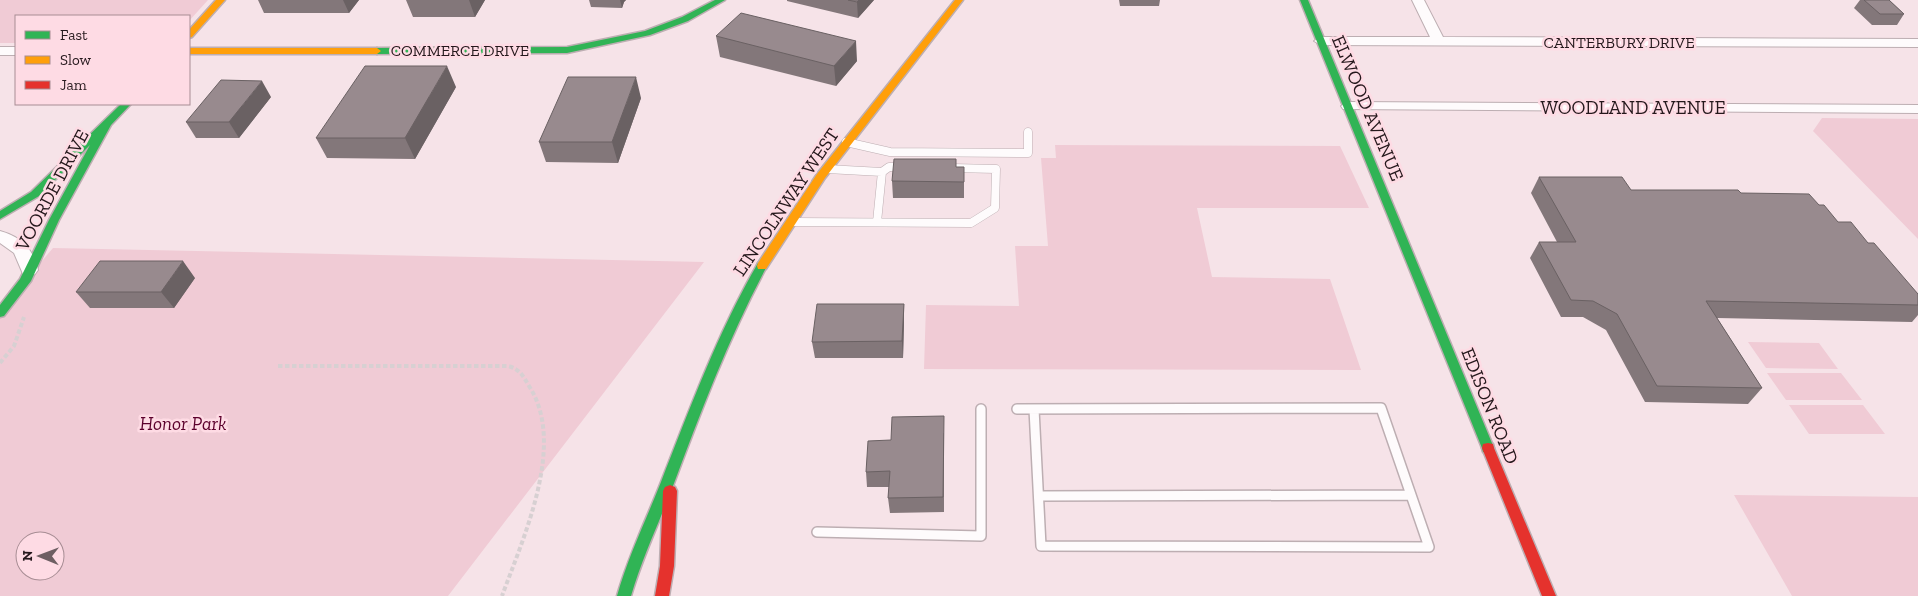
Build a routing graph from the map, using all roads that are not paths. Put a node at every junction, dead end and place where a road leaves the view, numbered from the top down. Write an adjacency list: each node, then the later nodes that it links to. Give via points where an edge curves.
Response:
1 (221, 0): 6 (street)
2 (721, 0): 12 (street, COMMERCE DRIVE, via 690,18 648,34 567,50)
3 (959, 0): 18 (street, LINCOLNWAY WEST)
4 (1304, 0): 7 (street, ELWOOD AVENUE)
5 (1418, 0): 8 (street)
6 (190, 34)
7 (1320, 41): 8 (street, CANTERBURY DRIVE); 14 (street, ELWOOD AVENUE)
8 (1439, 42): 9 (street, CANTERBURY DRIVE)
9 (1918, 43)
10 (0, 51): 11 (street)
11 (15, 51)
12 (190, 51)
13 (125, 105): 16 (street, VOORDE DRIVE)
14 (1348, 106): 15 (street, WOODLAND AVENUE); 26 (street, ELWOOD AVENUE)
15 (1918, 108)
16 (106, 125): 23 (street, VOORDE DRIVE, via 35,194); 28 (street, VOORDE DRIVE)
17 (1028, 132): 18 (lane, via 1028,153 890,152)
18 (845, 142): 20 (street, LINCOLNWAY WEST)
19 (918, 167): 22 (lane, via 890,167)
20 (826, 168): 22 (lane); 24 (street, LINCOLNWAY WEST)
21 (948, 168): 25 (lane, via 996,169 995,208 971,223)
22 (882, 172): 25 (lane)
23 (0, 216)
24 (790, 222): 25 (lane); 33 (street, LINCOLNWAY WEST, via 749,289 718,351)
25 (877, 222)
26 (1400, 229): 39 (street, EDISON ROAD)
27 (0, 237): 28 (street, via 27,256)
28 (29, 270): 29 (street, VOORDE DRIVE, via 14,297)
29 (0, 313)
30 (981, 409): 36 (lane, via 981,536)
31 (1017, 409): 32 (lane)
32 (1034, 409): 34 (lane, via 1381,408); 35 (lane)
33 (671, 474): 37 (street, LINCOLNWAY WEST, via 630,568); 38 (street, LINCOLNWAY WEST, via 667,566)
34 (1410, 495): 35 (lane); 35 (lane, via 1429,547 1041,546)
35 (1039, 496)
36 (817, 532)
37 (624, 596)
38 (662, 596)
39 (1549, 596)

